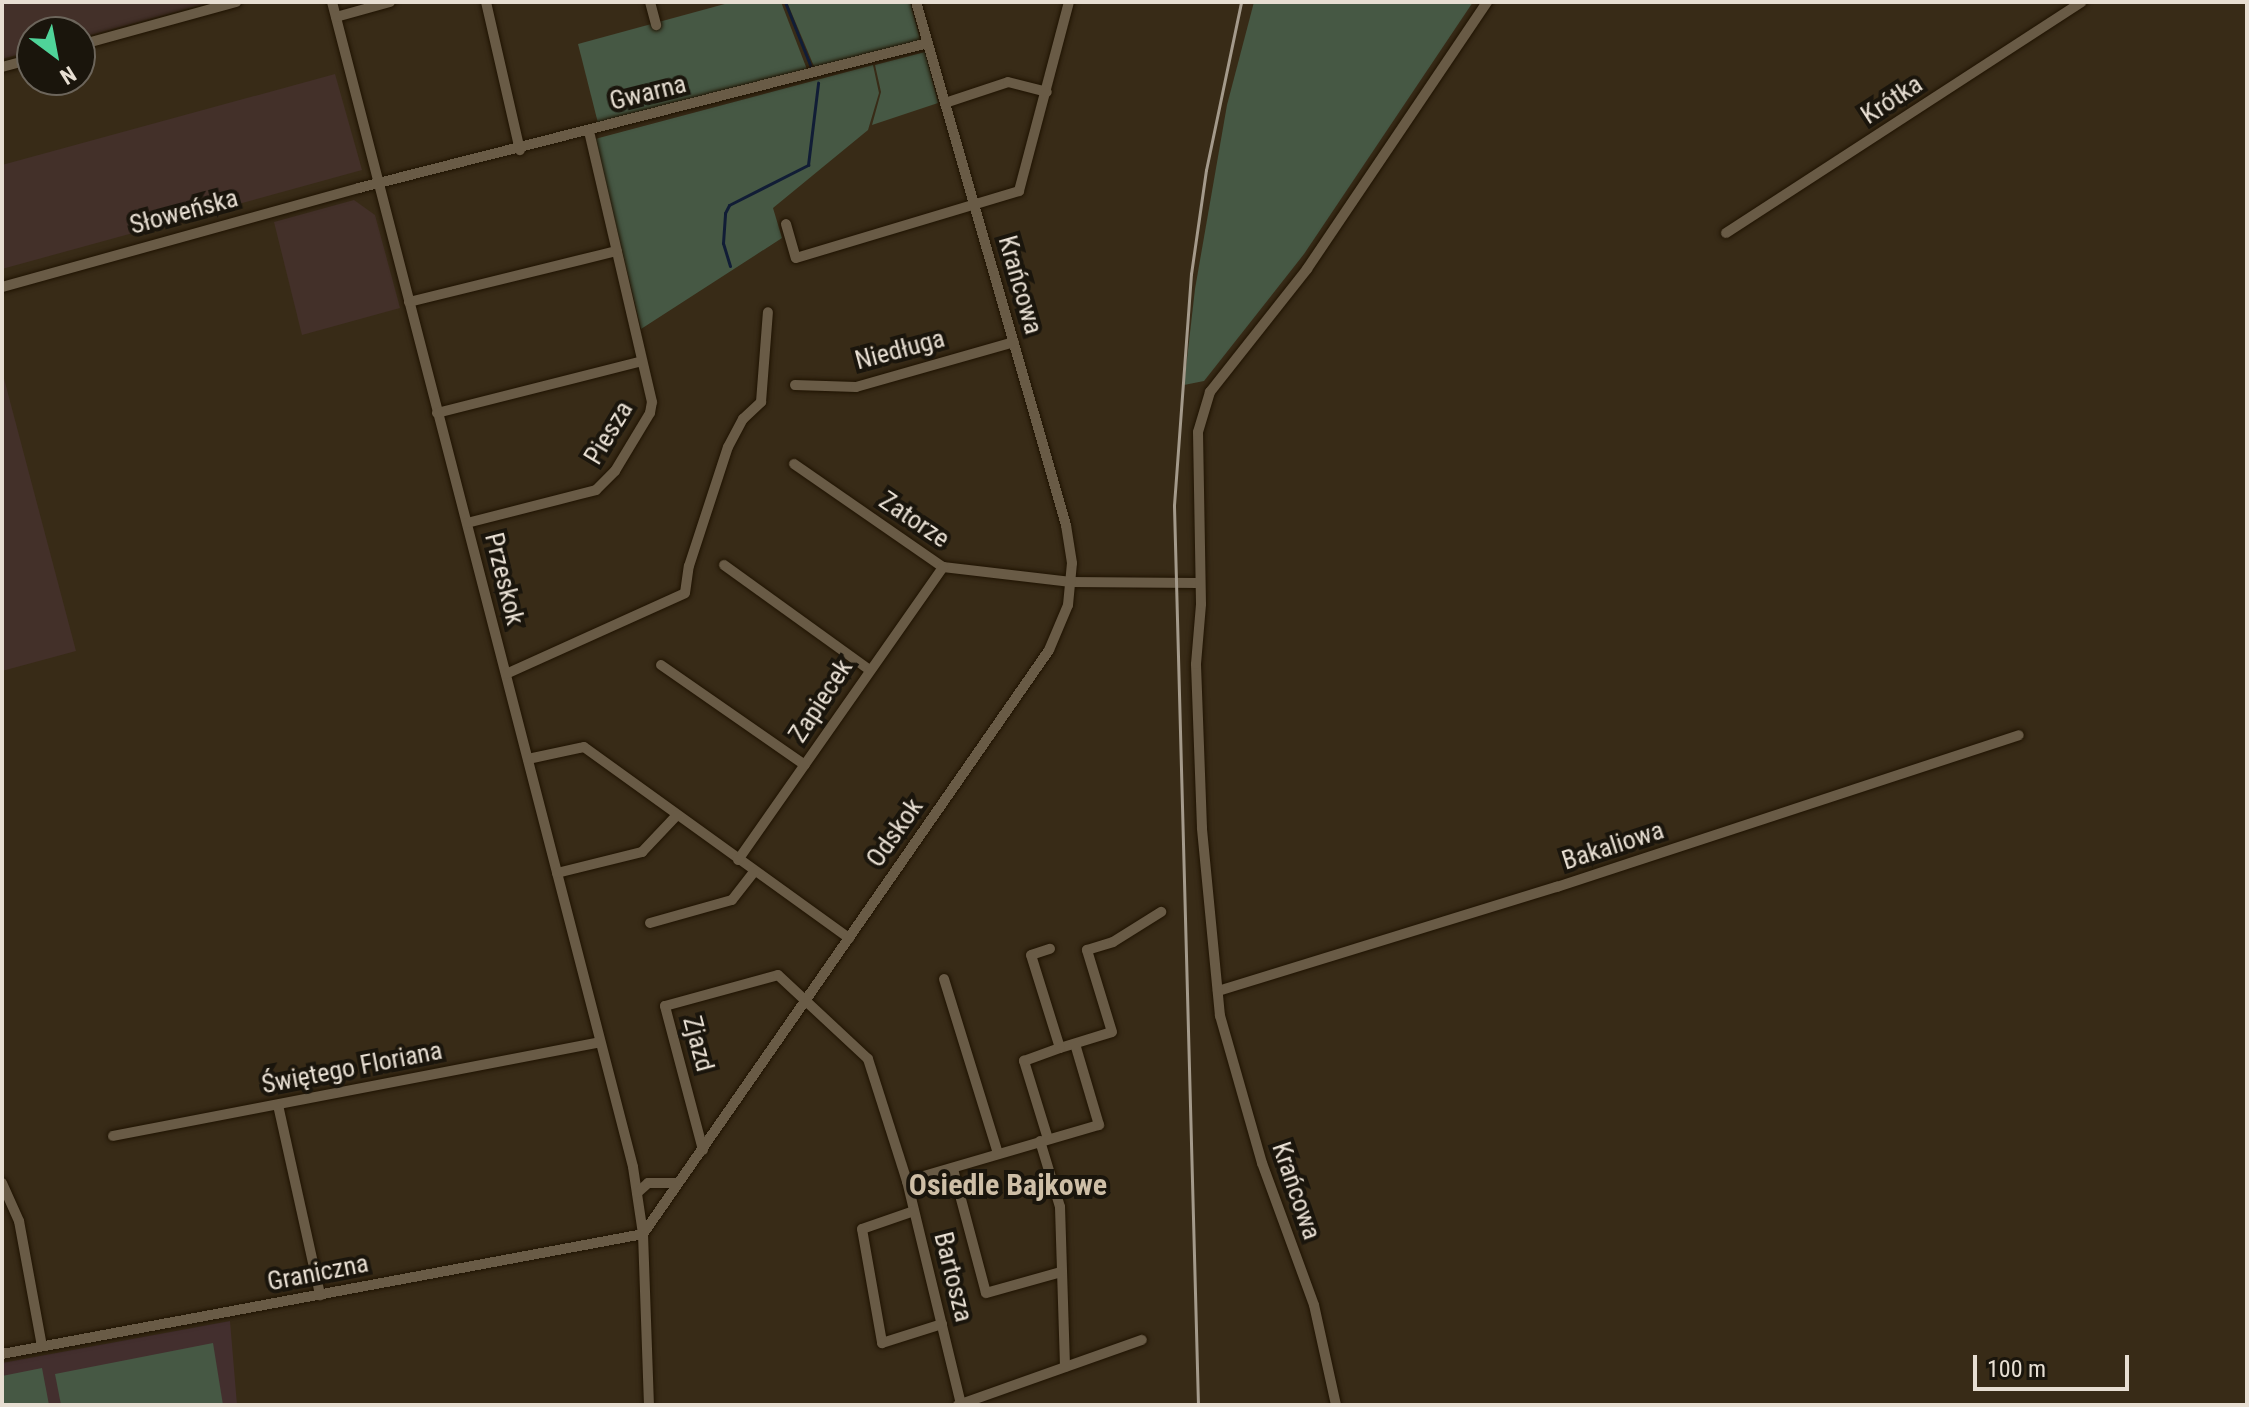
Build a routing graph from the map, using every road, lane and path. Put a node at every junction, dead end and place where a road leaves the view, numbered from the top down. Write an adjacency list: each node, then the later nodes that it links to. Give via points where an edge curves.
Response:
1 (236, 2): 12 (street)
2 (332, 2): 10 (street, Przeskok)
3 (390, 2): 10 (street)
4 (486, 2): 17 (street)
5 (650, 2): 11 (street)
6 (916, 2): 13 (street, Krańcowa)
7 (1069, 2): 14 (street)
8 (1487, 2): 35 (street, Krańcowa, via 1307,269 1210,392 1198,432)
9 (2082, 2): 21 (street, Krótka)
10 (336, 17): 18 (street, Przeskok)
11 (656, 25)
12 (96, 41)
13 (928, 43): 15 (street, Krańcowa); 16 (street, Gwarna)
14 (1047, 92): 15 (street, via 1008,82); 19 (street, via 1024,185 1014,195)
15 (945, 103): 19 (street, Krańcowa)
16 (589, 131): 17 (street, Gwarna); 22 (street, Piesza)
17 (520, 150): 18 (street, Gwarna)
18 (379, 184): 23 (street, Słoweńska); 24 (street, Przeskok)
19 (975, 207): 20 (street, via 796,258); 26 (street, Krańcowa)
20 (786, 224)
21 (1726, 233)
22 (617, 251): 24 (street); 27 (street, Piesza)
23 (2, 287)
24 (409, 302): 29 (street, Przeskok)
25 (768, 312): 38 (street, via 761,402 743,419 728,447 685,593)
26 (1014, 342): 28 (street, Niedługa, via 856,387); 34 (street, Krańcowa, via 1066,525)
27 (642, 361): 29 (street, Piesza); 31 (street, Piesza, via 650,413 604,484)
28 (795, 385)
29 (437, 413): 31 (street, Przeskok)
30 (794, 464): 33 (street, Zatorze)
31 (467, 523): 38 (street, Przeskok)
32 (724, 565): 37 (street)
33 (943, 567): 34 (street, Zatorze); 37 (street, Zapiecek)
34 (1071, 582): 35 (street); 48 (street, Odskok, via 1063,621 1049,650)
35 (1197, 583): 51 (street, Krańcowa, via 1202,828)
36 (661, 665): 41 (street)
37 (868, 669): 41 (street, Zapiecek)
38 (506, 674): 40 (street, Przeskok)
39 (2019, 735): 51 (street, Bakaliowa, via 1513,901)
40 (528, 759): 42 (street, via 584,747); 45 (street, Przeskok)
41 (805, 765): 43 (street, Zapiecek)
42 (677, 815): 43 (street); 45 (street, via 642,852)
43 (738, 860): 44 (street)
44 (754, 872): 47 (street, via 732,900); 48 (street)
45 (557, 873): 53 (street, Przeskok)
46 (1161, 912): 54 (street, via 1113,942 1087,950 1112,1032)
47 (650, 923)
48 (849, 938): 52 (street, Odskok)
49 (1050, 949): 55 (street, via 1031,955)
50 (944, 979): 60 (street)
51 (1218, 991): 81 (street, Krańcowa, via 1262,1163 1314,1305)
52 (806, 1001): 59 (street, Odskok); 59 (street, Zjazd, via 778,975 665,1006); 63 (street, Bartosza, via 868,1059)
53 (600, 1042): 56 (street, Świętego Floriana); 61 (street, Przeskok)
54 (1075, 1044): 55 (street); 58 (street, via 1099,1125)
55 (1060, 1048): 58 (street, via 1024,1061)
56 (278, 1105): 57 (street, Świętego Floriana); 73 (street)
57 (113, 1136)
58 (1044, 1140): 60 (street); 72 (street, via 1060,1207)
59 (703, 1150): 66 (street, Odskok)
60 (998, 1153): 62 (street)
61 (633, 1167): 65 (street); 67 (street, Przeskok)
62 (953, 1169): 63 (street); 72 (street, via 986,1293)
63 (907, 1181): 70 (street, Bartosza)
64 (2, 1183): 76 (street, via 19,1221)
65 (656, 1183): 66 (street); 67 (street); 69 (street)
66 (678, 1183): 69 (street, Odskok)
67 (637, 1193): 68 (street, Przeskok)
68 (639, 1205): 69 (street, via 646,1212); 71 (street, Przeskok)
69 (663, 1206): 71 (street, Odskok)
70 (914, 1211): 74 (street, Bartosza); 74 (street, via 862,1229 882,1343)
71 (643, 1234): 73 (street, Graniczna); 80 (street, Przeskok)
72 (1061, 1272): 78 (street)
73 (320, 1295): 76 (street, Graniczna)
74 (942, 1324): 79 (street, Bartosza)
75 (1142, 1340): 78 (street)
76 (42, 1346): 77 (street, Graniczna)
77 (2, 1354)
78 (1065, 1367): 79 (street)
79 (959, 1404)
80 (649, 1405)
81 (1336, 1405)

